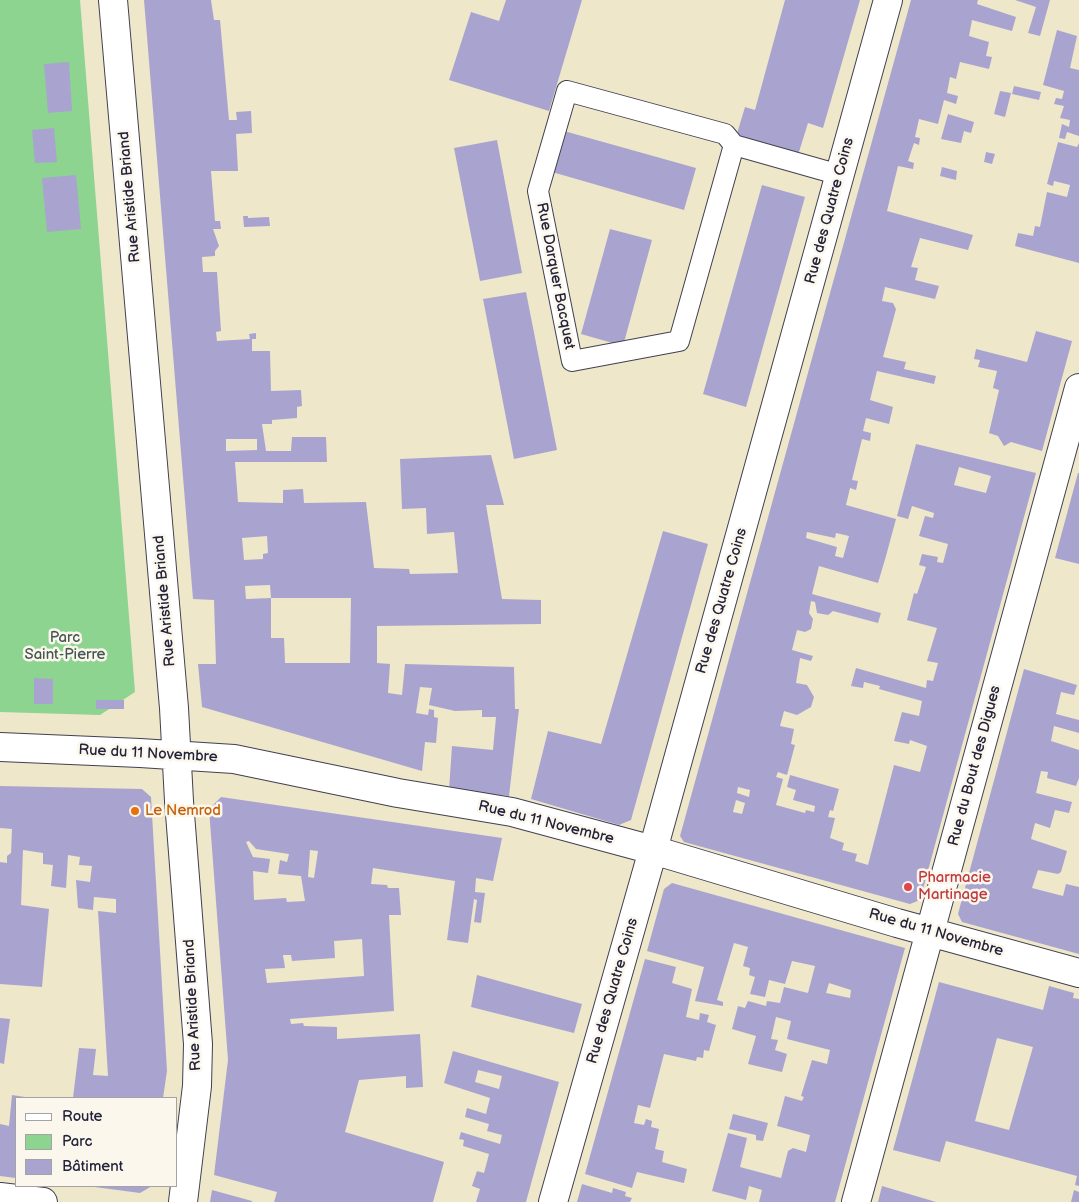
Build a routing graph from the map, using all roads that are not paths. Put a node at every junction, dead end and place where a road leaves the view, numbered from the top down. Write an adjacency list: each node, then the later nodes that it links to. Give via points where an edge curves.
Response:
1 (113, 0): 7 (street, Rue Aristide Briand)
2 (888, 0): 4 (street, Rue des Quatre Coins)
3 (734, 145): 3 (lane, Rue Darquer Bacquet, via 725,134 567,91 538,191 572,360 679,341); 4 (lane, Rue Darquer Bacquet)
4 (840, 175): 8 (street, Rue des Quatre Coins)
5 (1079, 388): 9 (street, Rue du Bout des Digues)
6 (0, 747): 7 (street, Rue du 11 Novembre)
7 (177, 755): 8 (street, Rue du 11 Novembre, via 259,764 398,793 487,807); 13 (street, Rue Aristide Briand, via 198,1044 197,1086)
8 (653, 850): 9 (street, Rue du 11 Novembre); 14 (street, Rue des Quatre Coins)
9 (930, 932): 10 (street, Rue du 11 Novembre); 15 (street, Rue du Bout des Digues)
10 (1079, 973)
11 (0, 1197): 12 (street)
12 (43, 1202)
13 (183, 1202)
14 (552, 1202)
15 (856, 1202)

